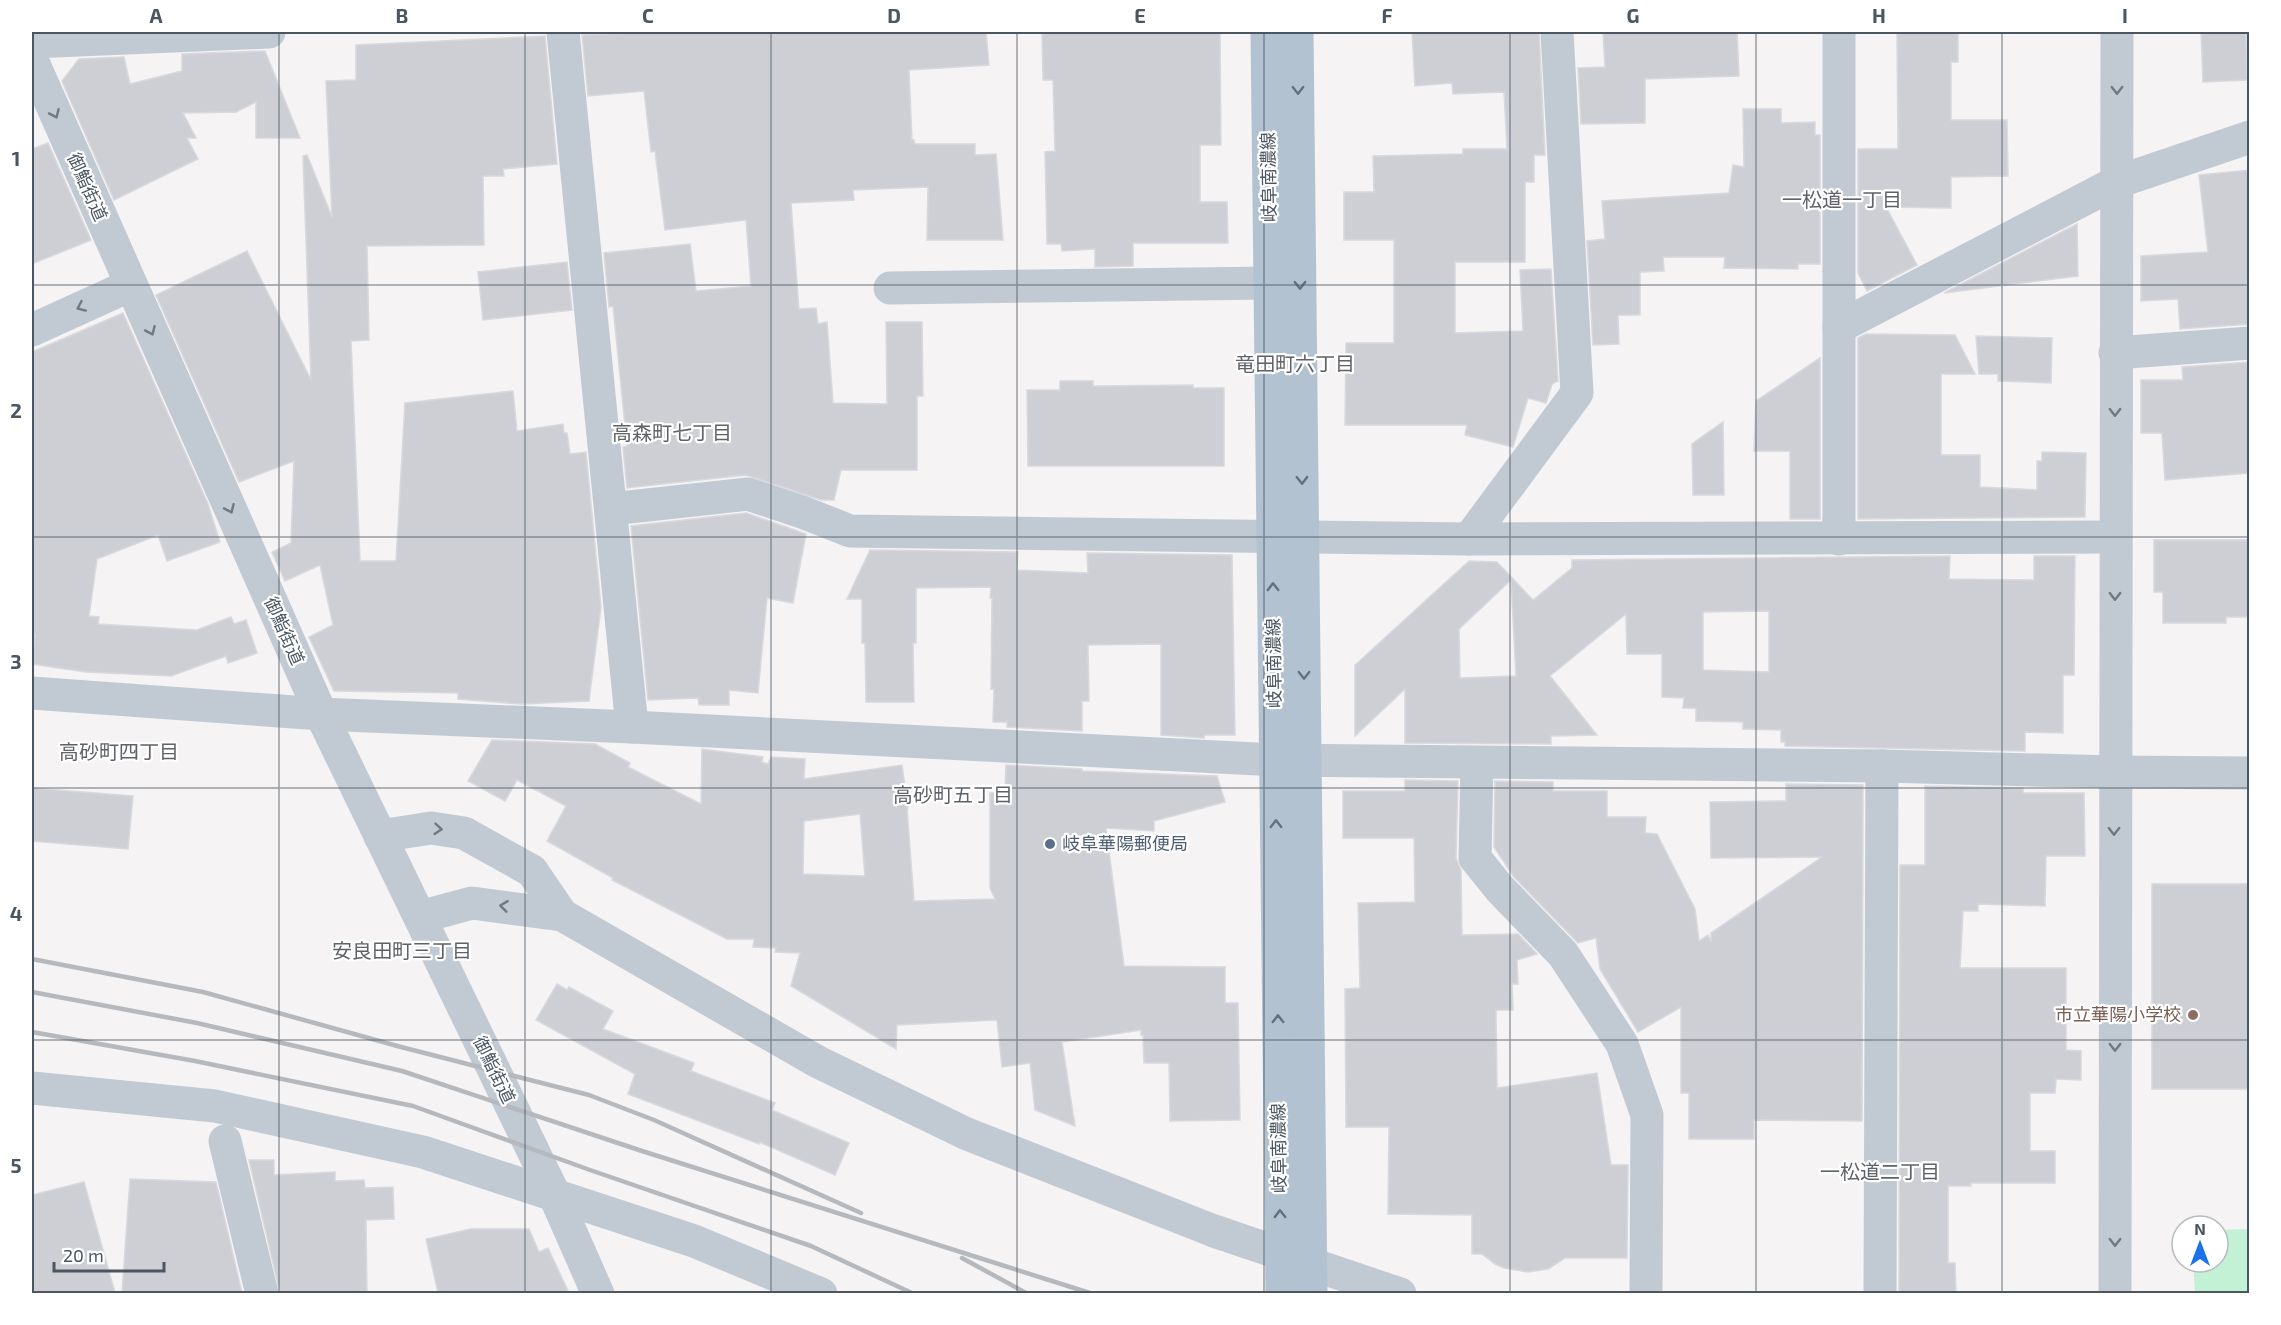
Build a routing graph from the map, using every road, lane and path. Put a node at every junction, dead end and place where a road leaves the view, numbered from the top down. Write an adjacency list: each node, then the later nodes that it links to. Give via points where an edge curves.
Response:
1 (269, 32): 8 (street)
2 (563, 32): 19 (street)
3 (1267, 32): 12 (main road, 岐阜南濃線)
4 (1297, 32): 20 (main road, 岐阜南濃線, one-way to 20)
5 (1557, 32): 22 (street, via 1577,393)
6 (1839, 32): 15 (street)
7 (2117, 32): 11 (street, one-way to 11)
8 (32, 42)
9 (32, 60): 13 (street, 御鮨街道, one-way to 13)
10 (2250, 137): 11 (street)
11 (2117, 182): 15 (street); 18 (street)
12 (1271, 284): 14 (street); 20 (main road, 岐阜南濃線)
13 (131, 285): 16 (street, one-way to 16); 25 (street, 御鮨街道, one-way to 25)
14 (890, 288)
15 (1839, 327): 23 (street)
16 (32, 330)
17 (2250, 343): 18 (street)
18 (2115, 354): 21 (street, one-way to 21)
19 (611, 509): 20 (street, via 748,494 850,531); 26 (street)
20 (1287, 535): 22 (street); 27 (main road, 岐阜南濃線)
21 (2115, 537): 23 (street); 30 (street, one-way to 30)
22 (1469, 539): 23 (street)
23 (1839, 539)
24 (32, 693): 25 (street)
25 (321, 714): 26 (street); 32 (street, 御鮨街道)
26 (632, 727): 27 (street)
27 (1290, 760): 28 (street); 38 (main road, 岐阜南濃線)
28 (1477, 763): 29 (street); 44 (street, via 1475,858 1563,954 1622,1044 1647,1115)
29 (1882, 766): 30 (street); 45 (street)
30 (2114, 772): 31 (street); 46 (street, one-way to 46)
31 (2250, 773)
32 (380, 836): 33 (street, one-way to 33, via 431,828 464,833 532,871); 34 (street, 御鮨街道)
33 (562, 915): 34 (street, one-way to 34, via 472,903); 38 (street, via 818,1062 967,1134 1214,1231)
34 (420, 917): 37 (street, 御鮨街道)
35 (32, 1088): 37 (street, via 215,1106 423,1152)
36 (225, 1142): 39 (street)
37 (554, 1194): 40 (street, 御鮨街道); 41 (street, via 694,1241)
38 (1301, 1270): 42 (main road, 岐阜南濃線); 43 (street)
39 (262, 1293)
40 (598, 1293)
41 (821, 1293)
42 (1282, 1293)
43 (1400, 1293)
44 (1646, 1293)
45 (1881, 1293)
46 (2115, 1293)

